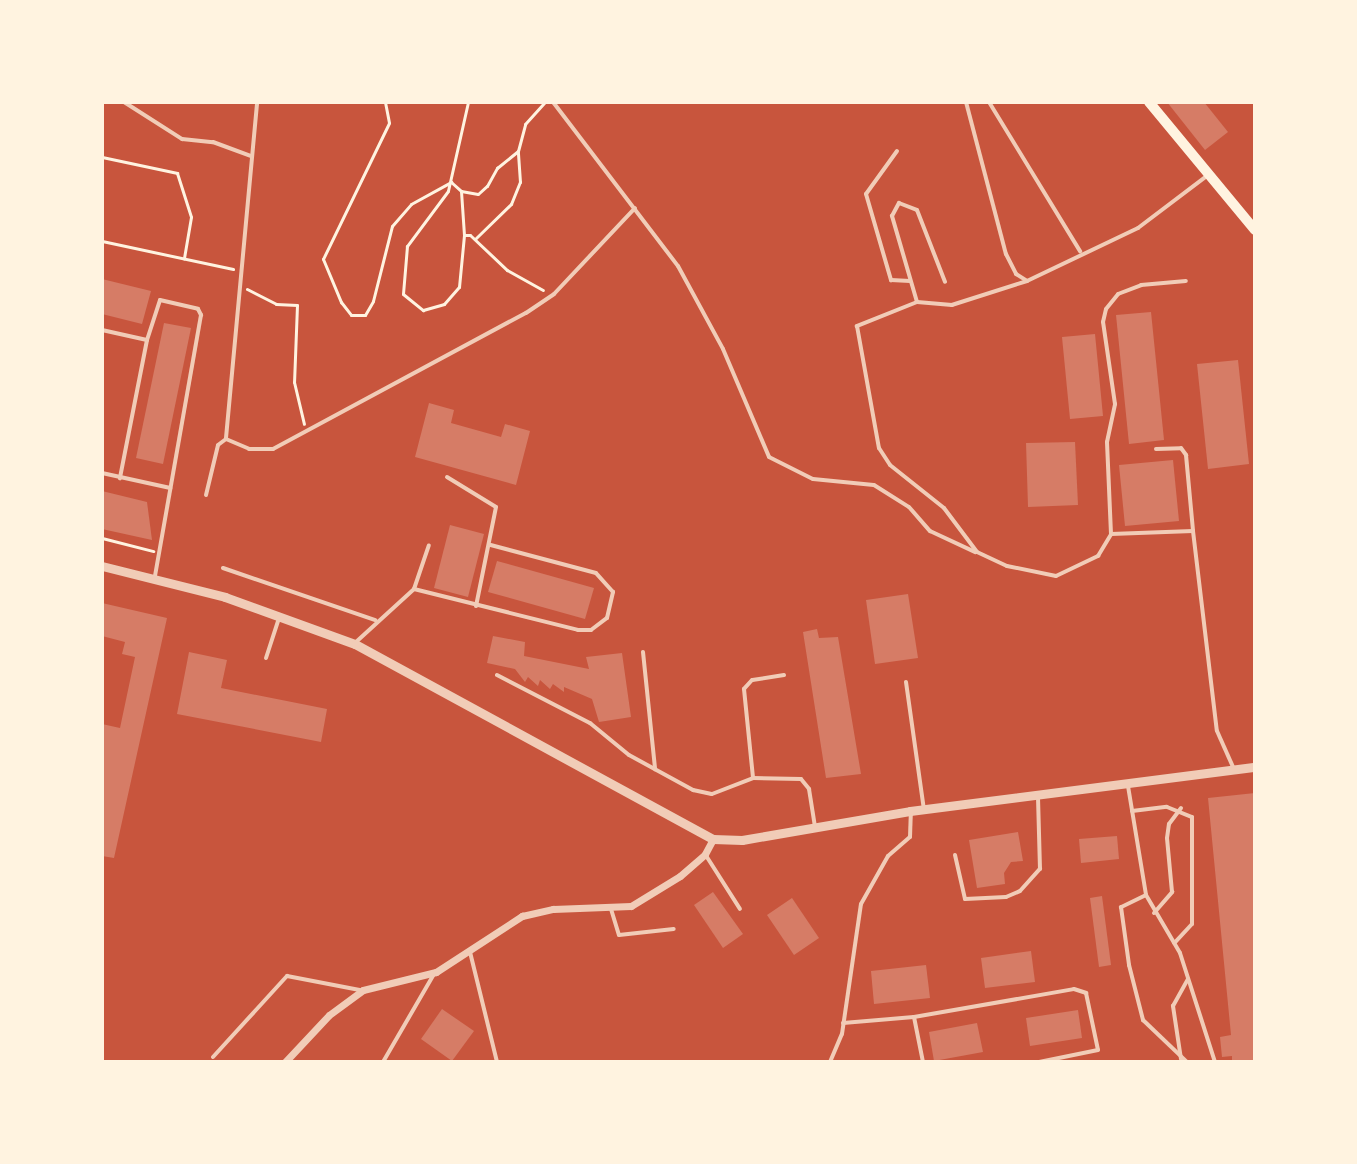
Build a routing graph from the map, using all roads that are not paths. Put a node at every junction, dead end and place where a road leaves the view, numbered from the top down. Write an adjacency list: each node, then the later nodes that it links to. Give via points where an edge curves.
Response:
1 (124, 102): 8 (lane, via 182,139 213,142)
2 (257, 102): 8 (lane)
3 (553, 102): 10 (lane)
4 (966, 102): 14 (lane, via 1006,254 1016,274)
5 (989, 102): 12 (lane)
6 (1149, 102): 9 (main road)
7 (897, 151): 13 (lane, via 866,194 891,280)
8 (251, 156): 20 (lane)
9 (1209, 174): 11 (main road); 12 (lane, via 1138,228)
10 (635, 208): 20 (lane, via 554,294 273,449 249,449); 31 (lane, via 678,266 708,321 769,457 813,479 874,485 909,507 930,531)
11 (1255, 230)
12 (1080, 251): 14 (lane)
13 (910, 281): 16 (lane, via 892,216 899,203 917,210); 17 (lane)
14 (1027, 281): 17 (lane, via 952,305)
15 (1186, 281): 28 (lane, via 1141,285 1118,294 1106,309 1103,322 1115,404 1107,442)
16 (945, 282)
17 (917, 302): 31 (lane, via 857,326 869,408 879,448 890,465 944,508)
18 (102, 330): 19 (lane)
19 (147, 340): 24 (lane); 25 (lane, via 160,300 198,309)
20 (226, 439): 26 (lane, via 218,445)
21 (1156, 449): 27 (lane, via 1181,448 1186,455)
22 (102, 473): 24 (lane)
23 (447, 477): 30 (lane, via 496,507)
24 (120, 478): 25 (lane)
25 (170, 488): 34 (lane)
26 (206, 495)
27 (1193, 531): 28 (lane); 47 (lane, via 1217,731)
28 (1111, 534): 31 (lane, via 1098,556 1056,576 1007,566)
29 (429, 545): 35 (lane)
30 (491, 545): 36 (lane); 36 (lane, via 596,573 613,592 611,611 597,627 578,630)
31 (977, 552)
32 (102, 566): 34 (street)
33 (223, 568): 38 (lane)
34 (155, 579): 37 (street)
35 (414, 589): 36 (lane); 38 (lane)
36 (476, 606)
37 (280, 616): 39 (street); 41 (lane)
38 (375, 620): 39 (lane)
39 (355, 644): 56 (street)
40 (643, 652): 46 (lane)
41 (266, 658)
42 (497, 675): 46 (lane, via 590,723)
43 (784, 675): 48 (lane, via 752,680 744,689)
44 (906, 682): 52 (lane)
45 (1255, 767): 47 (street)
46 (655, 769): 48 (lane, via 712,794)
47 (1234, 769): 49 (street)
48 (753, 778): 55 (lane, via 801,779 809,789)
49 (1128, 786): 50 (street); 54 (lane)
50 (1038, 797): 52 (street); 58 (lane, via 1040,869 1020,891 973,902 965,899)
51 (1181, 808): 54 (lane); 62 (lane, via 1169,824 1167,838 1172,892); 64 (lane, via 1192,817 1195,893 1192,924)
52 (924, 810): 53 (street)
53 (910, 811): 55 (street); 70 (lane, via 910,837 888,856 861,904)
54 (1132, 811): 59 (lane)
55 (816, 827): 56 (street, via 742,840)
56 (713, 839): 57 (street)
57 (705, 854): 60 (street, via 647,898); 61 (lane)
58 (955, 855)
59 (1146, 895): 62 (lane); 72 (lane, via 1121,907 1129,965 1143,1020)
60 (611, 909): 63 (lane, via 619,935); 65 (street, via 553,909 522,916)
61 (740, 909)
62 (1154, 913): 64 (lane)
63 (674, 929)
64 (1174, 943): 67 (lane)
65 (470, 952): 66 (street); 75 (lane)
66 (436, 972): 68 (street); 74 (lane)
67 (1189, 978): 72 (lane, via 1174,996 1173,1006); 80 (lane)
68 (363, 990): 71 (lane, via 287,976); 73 (street, via 329,1015)
69 (914, 1017): 70 (lane); 77 (lane); 78 (lane, via 1074,989 1086,993 1098,1050)
70 (843, 1023): 76 (lane)
71 (213, 1057)
72 (1181, 1059): 79 (lane)
73 (285, 1062)
74 (383, 1062)
75 (497, 1062)
76 (830, 1062)
77 (923, 1062)
78 (1039, 1062)
79 (1187, 1062)
80 (1215, 1062)

